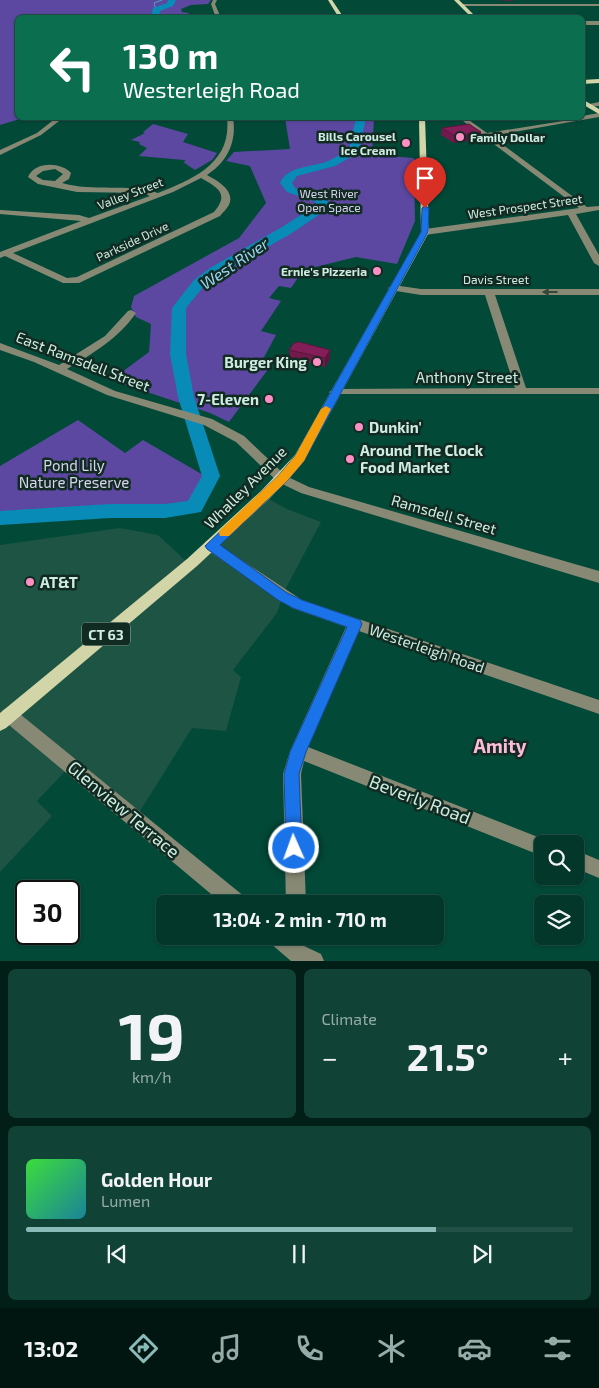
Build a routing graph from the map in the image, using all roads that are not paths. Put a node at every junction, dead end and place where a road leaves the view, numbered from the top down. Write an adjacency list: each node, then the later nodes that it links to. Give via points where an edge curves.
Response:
1 (215, 0): 8 (street, via 213,4)
2 (330, 0): 9 (main road)
3 (456, 0): 5 (main road)
4 (588, 0): 6 (street)
5 (462, 5): 6 (street); 10 (main road); 11 (main road)
6 (596, 5): 7 (street)
7 (599, 11)
8 (218, 15)
9 (340, 15)
10 (472, 15)
11 (476, 15)
12 (585, 23): 13 (street)
13 (599, 23)
14 (599, 81): 15 (main road)
15 (585, 82)
16 (585, 103): 17 (street); 18 (main road)
17 (599, 104)
18 (599, 114): 19 (street)
19 (585, 117)
20 (57, 120): 27 (street)
21 (230, 120): 29 (street, Valley Street, via 231,142 222,158)
22 (422, 120): 37 (main road, Whalley Avenue / CT 63)
23 (465, 120): 25 (street)
24 (568, 120): 25 (street)
25 (487, 136): 33 (street)
26 (5, 142): 27 (street)
27 (17, 145): 28 (street)
28 (0, 153)
29 (201, 175): 31 (street, Valley Street); 38 (street, Parkside Drive, via 217,184 226,195 226,203 217,214 79,280 66,282)
30 (56, 184): 31 (street, via 77,190)
31 (156, 195): 36 (street, Valley Street)
32 (599, 208): 33 (street, West Prospect Street)
33 (586, 210): 35 (street, West Prospect Street)
34 (0, 212): 36 (street, via 78,217)
35 (571, 212): 37 (street, West Prospect Street); 39 (street)
36 (88, 221): 38 (street, Valley Street)
37 (424, 232): 40 (main road, Whalley Avenue / CT 63)
38 (3, 254)
39 (599, 263)
40 (394, 288): 41 (street, Davis Street, via 422,292); 46 (main road, Whalley Avenue / CT 63)
41 (489, 292): 42 (street, Davis Street, one-way to 41); 47 (street)
42 (599, 292)
43 (131, 313): 45 (street, via 126,323 107,340)
44 (0, 346): 45 (street, East Ramsdell Street)
45 (60, 369): 49 (street, East Ramsdell Street, via 111,393 208,422 240,439)
46 (335, 392): 47 (street, Anthony Street); 49 (main road, Whalley Avenue / CT 63, via 300,458)
47 (522, 392): 48 (street, Anthony Street)
48 (599, 392)
49 (282, 479): 50 (main road, Whalley Avenue / CT 63); 51 (street, Ramsdell Street, via 305,490)
50 (211, 546): 52 (street, Westerleigh Road, via 283,596); 54 (main road, Whalley Avenue / CT 63)
51 (599, 577)
52 (355, 624): 53 (street, Westerleigh Road); 55 (street)
53 (599, 707)
54 (5, 719): 59 (street, Glenview Terrace)
55 (298, 752): 56 (street, Beverly Road); 60 (street, via 292,774)
56 (534, 844)
57 (584, 863): 58 (street)
58 (599, 869)
59 (227, 895)
60 (296, 895)
61 (290, 945): 62 (street)
62 (301, 953)

